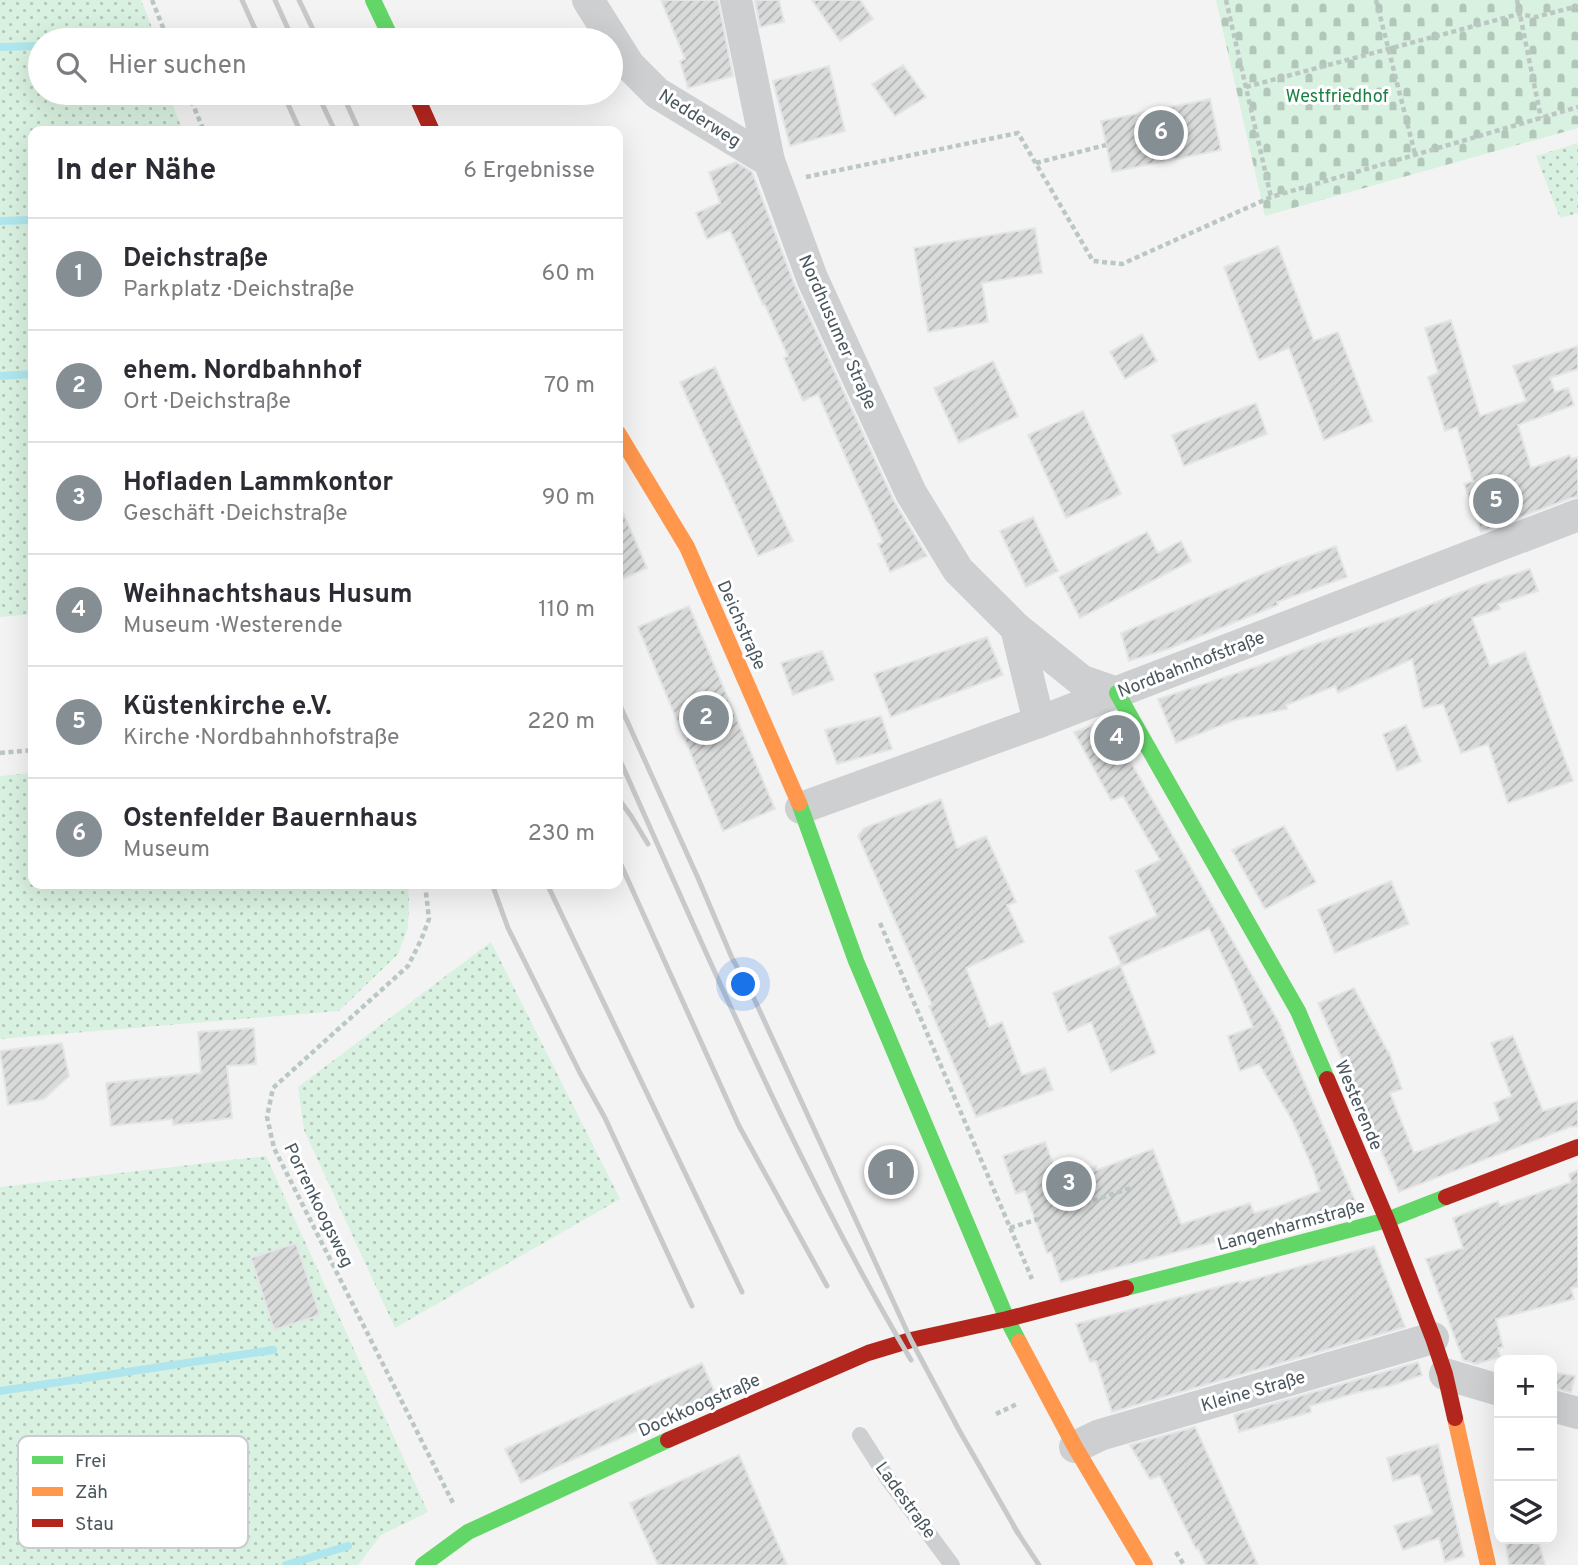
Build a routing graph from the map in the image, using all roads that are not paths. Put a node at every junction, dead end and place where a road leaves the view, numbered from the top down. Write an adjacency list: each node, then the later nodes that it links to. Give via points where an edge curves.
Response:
1 (373, 0): 4 (street)
2 (588, 0): 5 (street, Nedderweg)
3 (736, 0): 9 (street, Nordhusumer Straße)
4 (386, 28)
5 (606, 28)
6 (623, 55): 9 (street, Nedderweg, via 657,93)
7 (420, 105): 8 (street)
8 (430, 126)
9 (773, 172): 12 (street, Nordhusumer Straße, via 812,278 911,493 958,570)
10 (623, 441): 15 (street, Deichstraße, via 687,547)
11 (1578, 515): 13 (street, Nordbahnhofstraße)
12 (1016, 628): 13 (street, Nordhusumer Straße, via 1082,681); 14 (street)
13 (1117, 692): 14 (street, Nordbahnhofstraße); 17 (street, Westerende, via 1298,1012)
14 (1039, 722): 15 (street, Nordbahnhofstraße)
15 (801, 808): 18 (street, Deichstraße, via 856,961)
16 (1578, 1147): 17 (street, Langenharmstraße)
17 (1387, 1220): 18 (street, Langenharmstraße); 19 (street, Westerende)
18 (1007, 1319): 25 (street, Deichstraße); 26 (street, Dockkoogstraße, via 868,1353 468,1532)
19 (1433, 1339): 20 (street, Westerende); 25 (street, Kleine Straße, via 1100,1435)
20 (1445, 1374): 21 (street); 29 (street, Westerende)
21 (1494, 1389)
22 (1557, 1407): 23 (street)
23 (1578, 1413)
24 (860, 1435): 27 (lane, Ladestraße)
25 (1075, 1447): 28 (street, Deichstraße)
26 (423, 1565)
27 (952, 1565)
28 (1145, 1565)
29 (1488, 1565)

